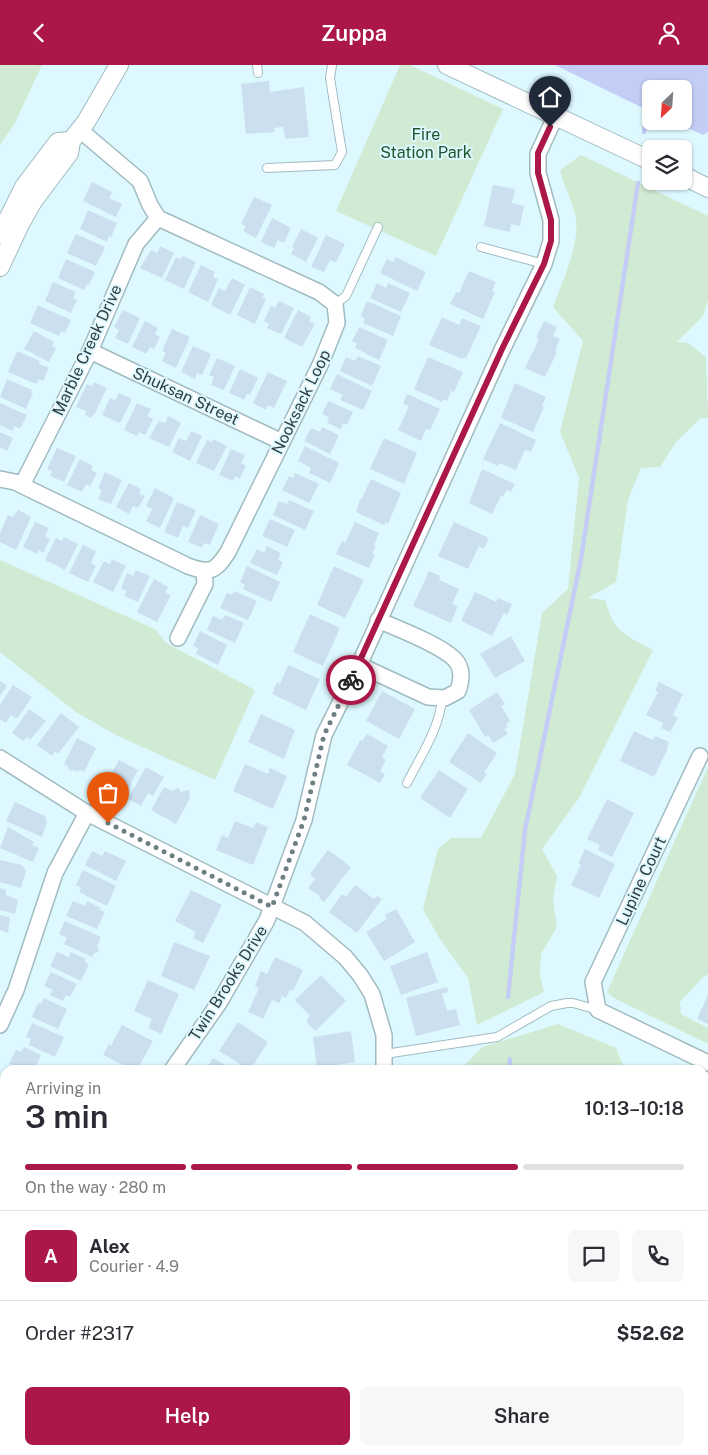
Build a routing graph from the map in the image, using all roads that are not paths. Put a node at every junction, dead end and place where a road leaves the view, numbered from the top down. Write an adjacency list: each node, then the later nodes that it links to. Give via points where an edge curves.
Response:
1 (119, 65): 5 (street)
2 (332, 65): 7 (lane, via 330,78 342,152 335,165)
3 (447, 65): 4 (street)
4 (556, 115): 6 (street); 14 (street, Twin Brooks Drive, via 538,153 538,173 551,220 551,241)
5 (75, 135): 10 (street, via 140,181); 12 (street, via 58,142 24,187); 15 (street, via 68,153 32,201)
6 (642, 157)
7 (267, 168)
8 (692, 181): 9 (street)
9 (708, 188)
10 (158, 219): 16 (street, via 319,292); 17 (street, Marble Creek Drive, via 136,244)
11 (378, 227): 16 (lane, via 346,296)
12 (0, 235)
13 (481, 247): 14 (lane)
14 (544, 264): 22 (street, Twin Brooks Drive)
15 (0, 267)
16 (335, 304): 18 (street, Nooksack Loop, via 337,323)
17 (90, 351): 18 (street, Shuksan Street); 20 (street, Marble Creek Drive)
18 (282, 442): 21 (street, Nooksack Loop, via 228,552 219,566)
19 (0, 479): 20 (street)
20 (22, 485): 21 (street)
21 (204, 571): 23 (street, via 205,584)
22 (378, 620): 24 (street, Twin Brooks Drive); 25 (street, via 445,651 458,663 462,678 458,691)
23 (178, 638)
24 (359, 665): 25 (street, via 428,697); 30 (street, Twin Brooks Drive, via 324,735 304,820)
25 (442, 698): 28 (lane, via 435,727)
26 (700, 756): 31 (street, Lupine Court, via 593,982)
27 (0, 758): 29 (street)
28 (407, 783)
29 (87, 813): 30 (street); 32 (street, via 55,873 16,990)
30 (272, 907): 33 (street, via 305,923 345,957 360,975 372,994 384,1035); 35 (street, Twin Brooks Drive, via 219,1003)
31 (598, 1009): 33 (lane, via 573,1003 551,1006 496,1037); 34 (street)
32 (0, 1025)
33 (385, 1054): 36 (street)
34 (708, 1063)
35 (176, 1065)
36 (384, 1065)

